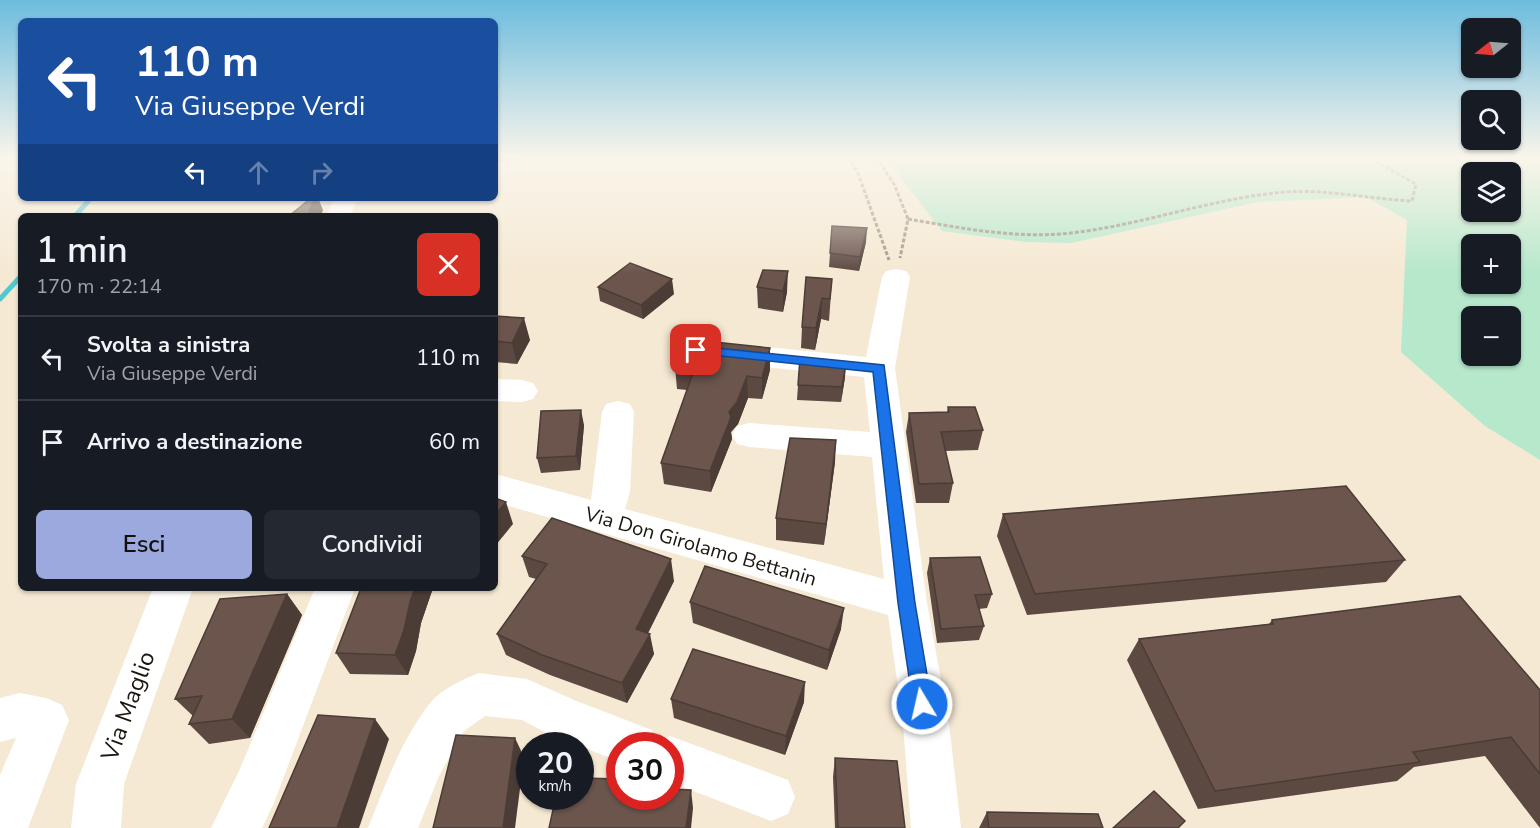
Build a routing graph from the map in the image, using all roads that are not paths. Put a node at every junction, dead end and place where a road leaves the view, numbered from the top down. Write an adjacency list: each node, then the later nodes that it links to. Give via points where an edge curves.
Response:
1 (896, 277): 3 (street)
2 (696, 350): 3 (street)
3 (879, 368): 6 (street)
4 (618, 412): 8 (street, via 612,492)
5 (749, 435): 6 (street)
6 (889, 446): 11 (street)
7 (498, 489): 8 (street, Via Don Girolamo Bettanin)
8 (604, 518): 11 (street, Via Don Girolamo Bettanin)
9 (172, 591): 17 (street, Via Maglio, via 100,784)
10 (333, 591): 18 (street, via 257,786)
11 (907, 603): 20 (street, via 926,724)
12 (0, 720): 16 (street, via 20,715 46,720)
13 (606, 734): 19 (street, via 527,700 479,694 448,716 421,761)
14 (684, 764): 15 (street)
15 (771, 797)
16 (3, 828)
17 (96, 828)
18 (236, 828)
19 (393, 828)
20 (936, 828)

